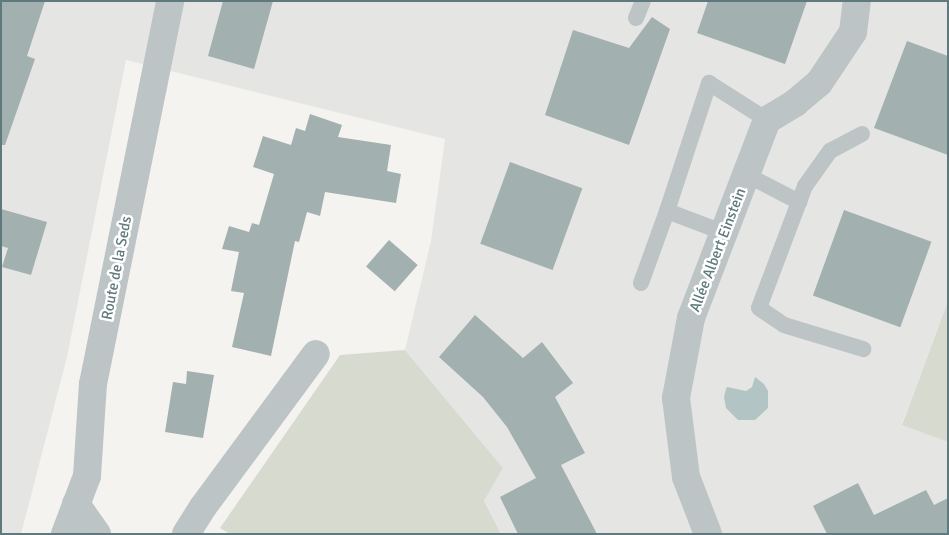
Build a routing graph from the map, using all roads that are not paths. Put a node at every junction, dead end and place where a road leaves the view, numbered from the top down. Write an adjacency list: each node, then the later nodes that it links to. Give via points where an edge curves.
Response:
1 (170, 1): 14 (street, Route de la Seds, via 94,384 87,476)
2 (643, 1): 4 (lane)
3 (857, 1): 5 (street, via 853,32 819,83)
4 (636, 18)
5 (767, 120): 7 (street, Allée Albert Einstein); 9 (lane, via 709,83)
6 (862, 134): 8 (lane, via 830,151 806,186)
7 (746, 175): 8 (lane); 10 (street, Allée Albert Einstein)
8 (800, 202): 12 (lane, via 760,308 784,325)
9 (667, 210): 10 (lane); 11 (lane)
10 (725, 233): 18 (street, Allée Albert Einstein, via 692,318 676,398 686,477)
11 (641, 283)
12 (863, 349)
13 (316, 354): 17 (street)
14 (76, 504): 15 (street, Route de la Seds); 16 (street)
15 (65, 534)
16 (97, 534)
17 (186, 534)
18 (708, 534)

